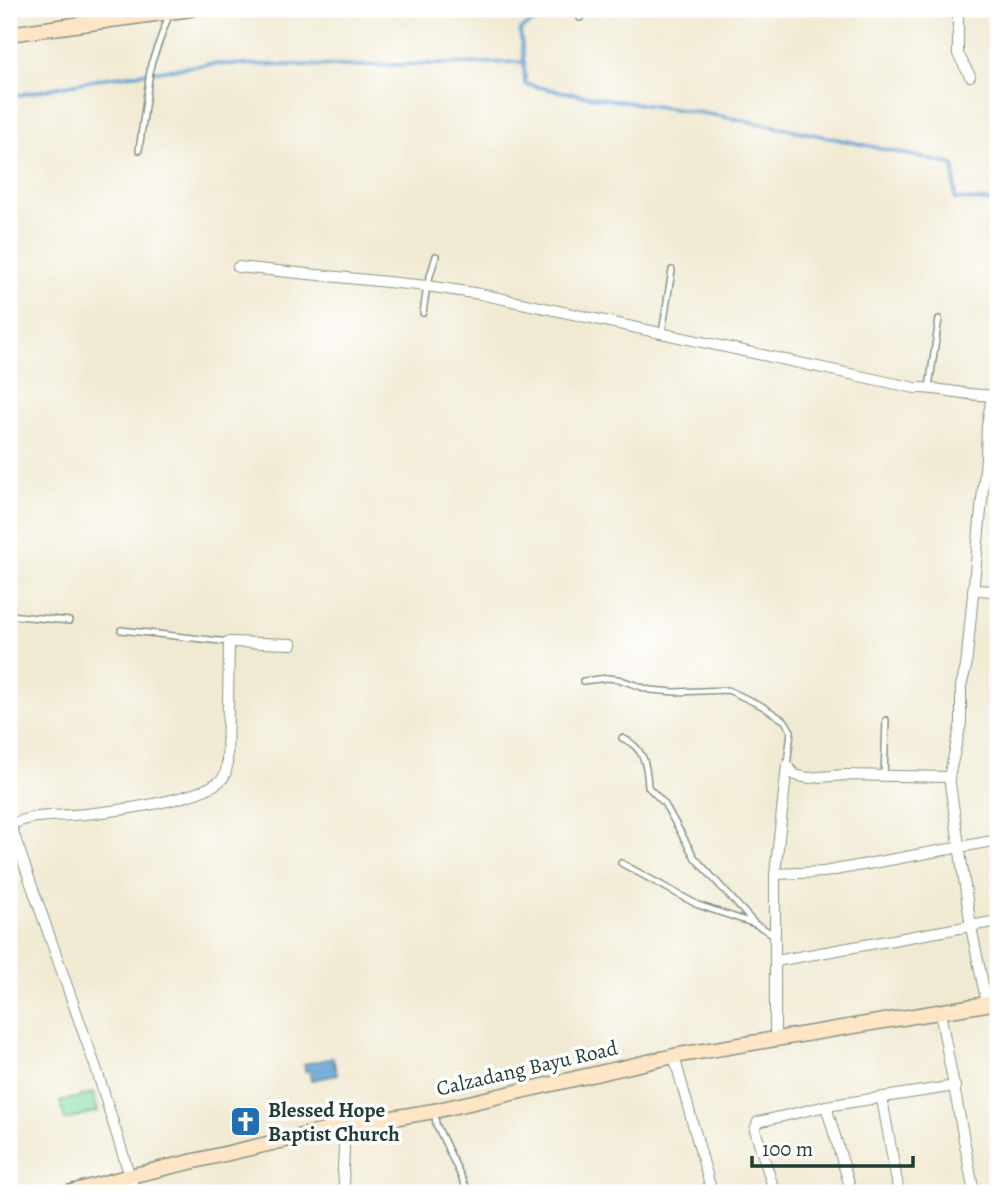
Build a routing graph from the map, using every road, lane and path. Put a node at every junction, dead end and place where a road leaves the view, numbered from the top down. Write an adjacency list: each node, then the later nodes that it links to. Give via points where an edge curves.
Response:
1 (191, 9): 3 (street)
2 (958, 9): 5 (street, via 958,54)
3 (170, 12): 4 (street); 6 (lane, via 151,64)
4 (9, 34)
5 (970, 76)
6 (139, 150)
7 (436, 256): 10 (lane)
8 (238, 267): 10 (street)
9 (672, 270): 13 (lane)
10 (427, 286): 11 (lane); 13 (street)
11 (423, 313)
12 (939, 319): 14 (lane)
13 (662, 333): 14 (street, via 915,388)
14 (929, 387): 15 (street)
15 (995, 395): 16 (street, via 988,412)
16 (973, 590): 17 (street); 28 (street, via 961,723)
17 (998, 591)
18 (9, 615): 19 (lane)
19 (69, 621)
20 (121, 630): 21 (lane)
21 (229, 642): 22 (street); 29 (street, via 227,765 221,780 174,799)
22 (292, 645)
23 (583, 681): 26 (lane, via 618,679 650,690 675,692 728,690 785,721 791,731)
24 (886, 720): 27 (lane)
25 (622, 738): 35 (lane, via 638,748 647,768 648,787 664,803 695,858)
26 (787, 766): 27 (street, via 794,775 808,778); 33 (street)
27 (884, 777): 28 (street)
28 (949, 778): 31 (street)
29 (10, 823): 48 (street)
30 (998, 840): 31 (street)
31 (958, 847): 33 (street, via 824,872); 36 (street)
32 (621, 863): 35 (lane, via 698,905)
33 (775, 874): 37 (street)
34 (998, 922): 36 (street)
35 (755, 924): 37 (lane)
36 (971, 928): 38 (street); 39 (street)
37 (776, 936): 38 (street)
38 (775, 961): 41 (street)
39 (993, 1003): 40 (street, Calzadang Bayu Road)
40 (940, 1012): 41 (street, Calzadang Bayu Road); 43 (street)
41 (775, 1040): 42 (street, Calzadang Bayu Road)
42 (674, 1056): 46 (street, Calzadang Bayu Road); 53 (street)
43 (955, 1086): 44 (street); 57 (street)
44 (882, 1099): 45 (street); 56 (street)
45 (826, 1106): 54 (street, via 757,1124); 55 (street)
46 (434, 1111): 47 (street, Calzadang Bayu Road); 52 (lane)
47 (345, 1126): 48 (street, Calzadang Bayu Road); 51 (street)
48 (130, 1177): 49 (street, Calzadang Bayu Road); 50 (street)
49 (68, 1193)
50 (135, 1193)
51 (345, 1193)
52 (469, 1193)
53 (712, 1193)
54 (775, 1193)
55 (852, 1193)
56 (900, 1193)
57 (974, 1193)

